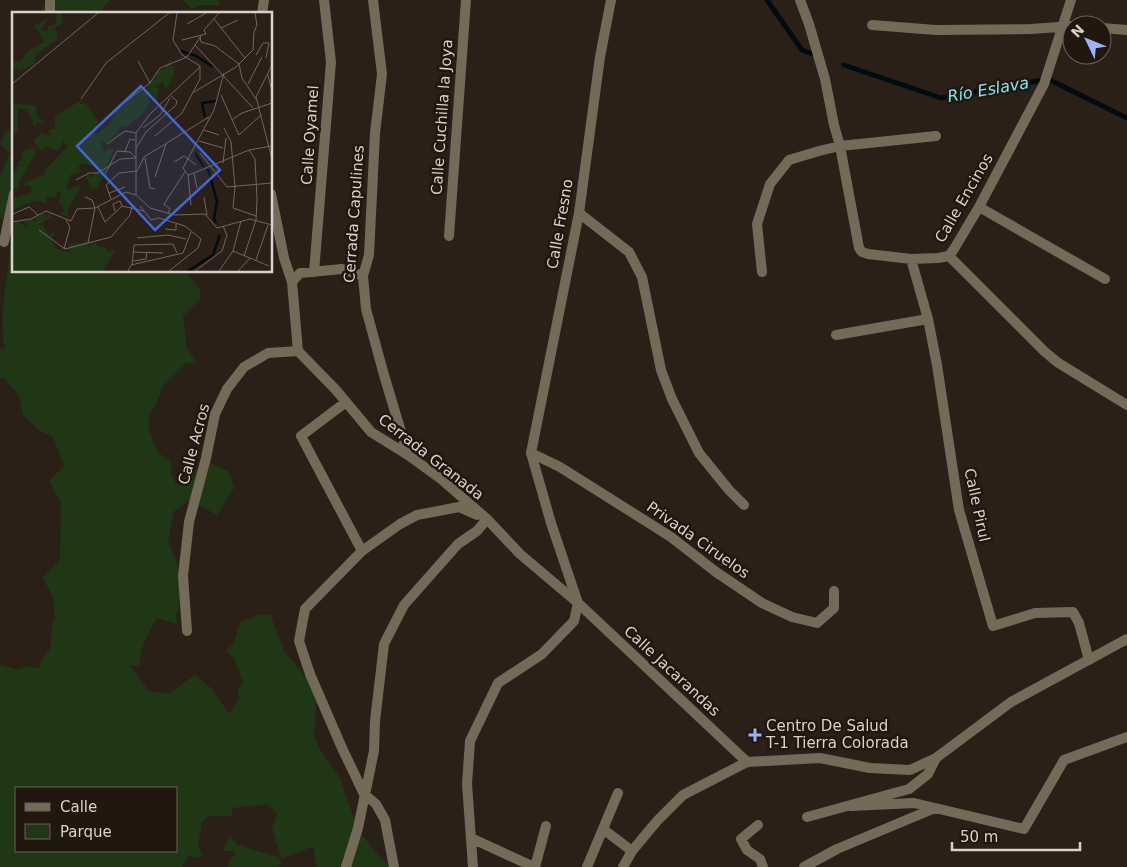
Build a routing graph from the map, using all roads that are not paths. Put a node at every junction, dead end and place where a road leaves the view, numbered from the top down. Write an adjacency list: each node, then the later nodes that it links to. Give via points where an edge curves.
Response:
1 (324, 0): 23 (street, Calle Oyamel, via 331,62)
2 (373, 0): 25 (street, Cerrada Capulines, via 382,74 375,133 369,254)
3 (466, 0): 19 (street, Calle Cuchilla la Joya)
4 (611, 0): 18 (street, Calle Fresno, via 600,56)
5 (800, 0): 14 (street, Calle Encinos, via 825,79)
6 (1071, 0): 7 (street, Calle Encinos)
7 (1069, 15)
8 (872, 25): 9 (street, via 936,30)
9 (1062, 26)
10 (1112, 29): 11 (street)
11 (1127, 30)
12 (1062, 38): 17 (street, Calle Encinos, via 1044,84)
13 (936, 136): 14 (street)
14 (840, 146): 22 (street, Calle Encinos, via 859,248 868,254); 24 (street, via 789,160 770,184 757,224)
15 (272, 199): 27 (street)
16 (12, 204): 20 (street)
17 (978, 207): 21 (street, Calle Encinos); 26 (street)
18 (579, 213): 33 (street, Calle Fresno); 35 (street, via 629,252 642,278 661,370 672,399 699,453)
19 (448, 236)
20 (4, 242)
21 (949, 256): 22 (street, Calle Encinos); 32 (street, via 1057,362)
22 (912, 259): 28 (street, Calle Pirul)
23 (314, 272): 25 (street, via 342,269); 27 (street, via 300,273)
24 (762, 272)
25 (363, 276): 34 (street, Cerrada Capulines, via 366,309)
26 (1105, 280)
27 (292, 282): 30 (street)
28 (928, 319): 29 (street); 42 (street, Calle Pirul, via 959,510 994,626 1035,613 1073,612 1079,622)
29 (836, 335)
30 (298, 351): 31 (street, Cerrada Granada); 40 (street, Calle Acros, via 268,353 244,366 227,389 215,414 189,522 183,576)
31 (346, 402): 34 (street, Cerrada Granada, via 371,432); 37 (street, via 301,436)
32 (1127, 405)
33 (531, 453): 38 (street, Privada Ciruelos, via 560,467 672,537 762,603 792,617 818,623 834,608); 39 (street, Calle Jacarandas)
34 (408, 455): 36 (street, Cerrada Granada)
35 (744, 505)
36 (487, 519): 37 (street, via 459,507 417,515); 39 (street, Calle Jacarandas, via 520,554); 47 (street, via 477,531 458,544 404,605 384,644 374,751)
37 (362, 551): 47 (street, via 304,609 299,640 310,674)
38 (834, 591)
39 (578, 603): 45 (street, Calle Jacarandas); 54 (street, via 574,621 542,654 498,683 470,741 467,784)
40 (188, 631)
41 (1127, 639): 42 (street)
42 (1089, 660): 44 (street, via 1011,702)
43 (1127, 737): 49 (street, via 1064,760 1024,829)
44 (936, 758): 45 (street, via 910,770 870,768 820,758); 48 (street, via 928,774 910,789)
45 (747, 762): 55 (street, via 683,795)
46 (618, 793): 53 (street)
47 (364, 794): 56 (street); 57 (street, via 376,804 386,820)
48 (851, 806): 49 (street, via 914,803); 50 (street)
49 (935, 808): 63 (street, via 837,849)
50 (806, 817)
51 (758, 825): 62 (street, via 741,839 747,850 760,859)
52 (546, 826): 59 (street)
53 (603, 829): 55 (street); 60 (street)
54 (471, 838): 58 (street); 59 (street)
55 (632, 851): 61 (street)
56 (346, 867)
57 (394, 867)
58 (472, 867)
59 (534, 867)
60 (587, 867)
61 (623, 867)
62 (763, 867)
63 (804, 867)

